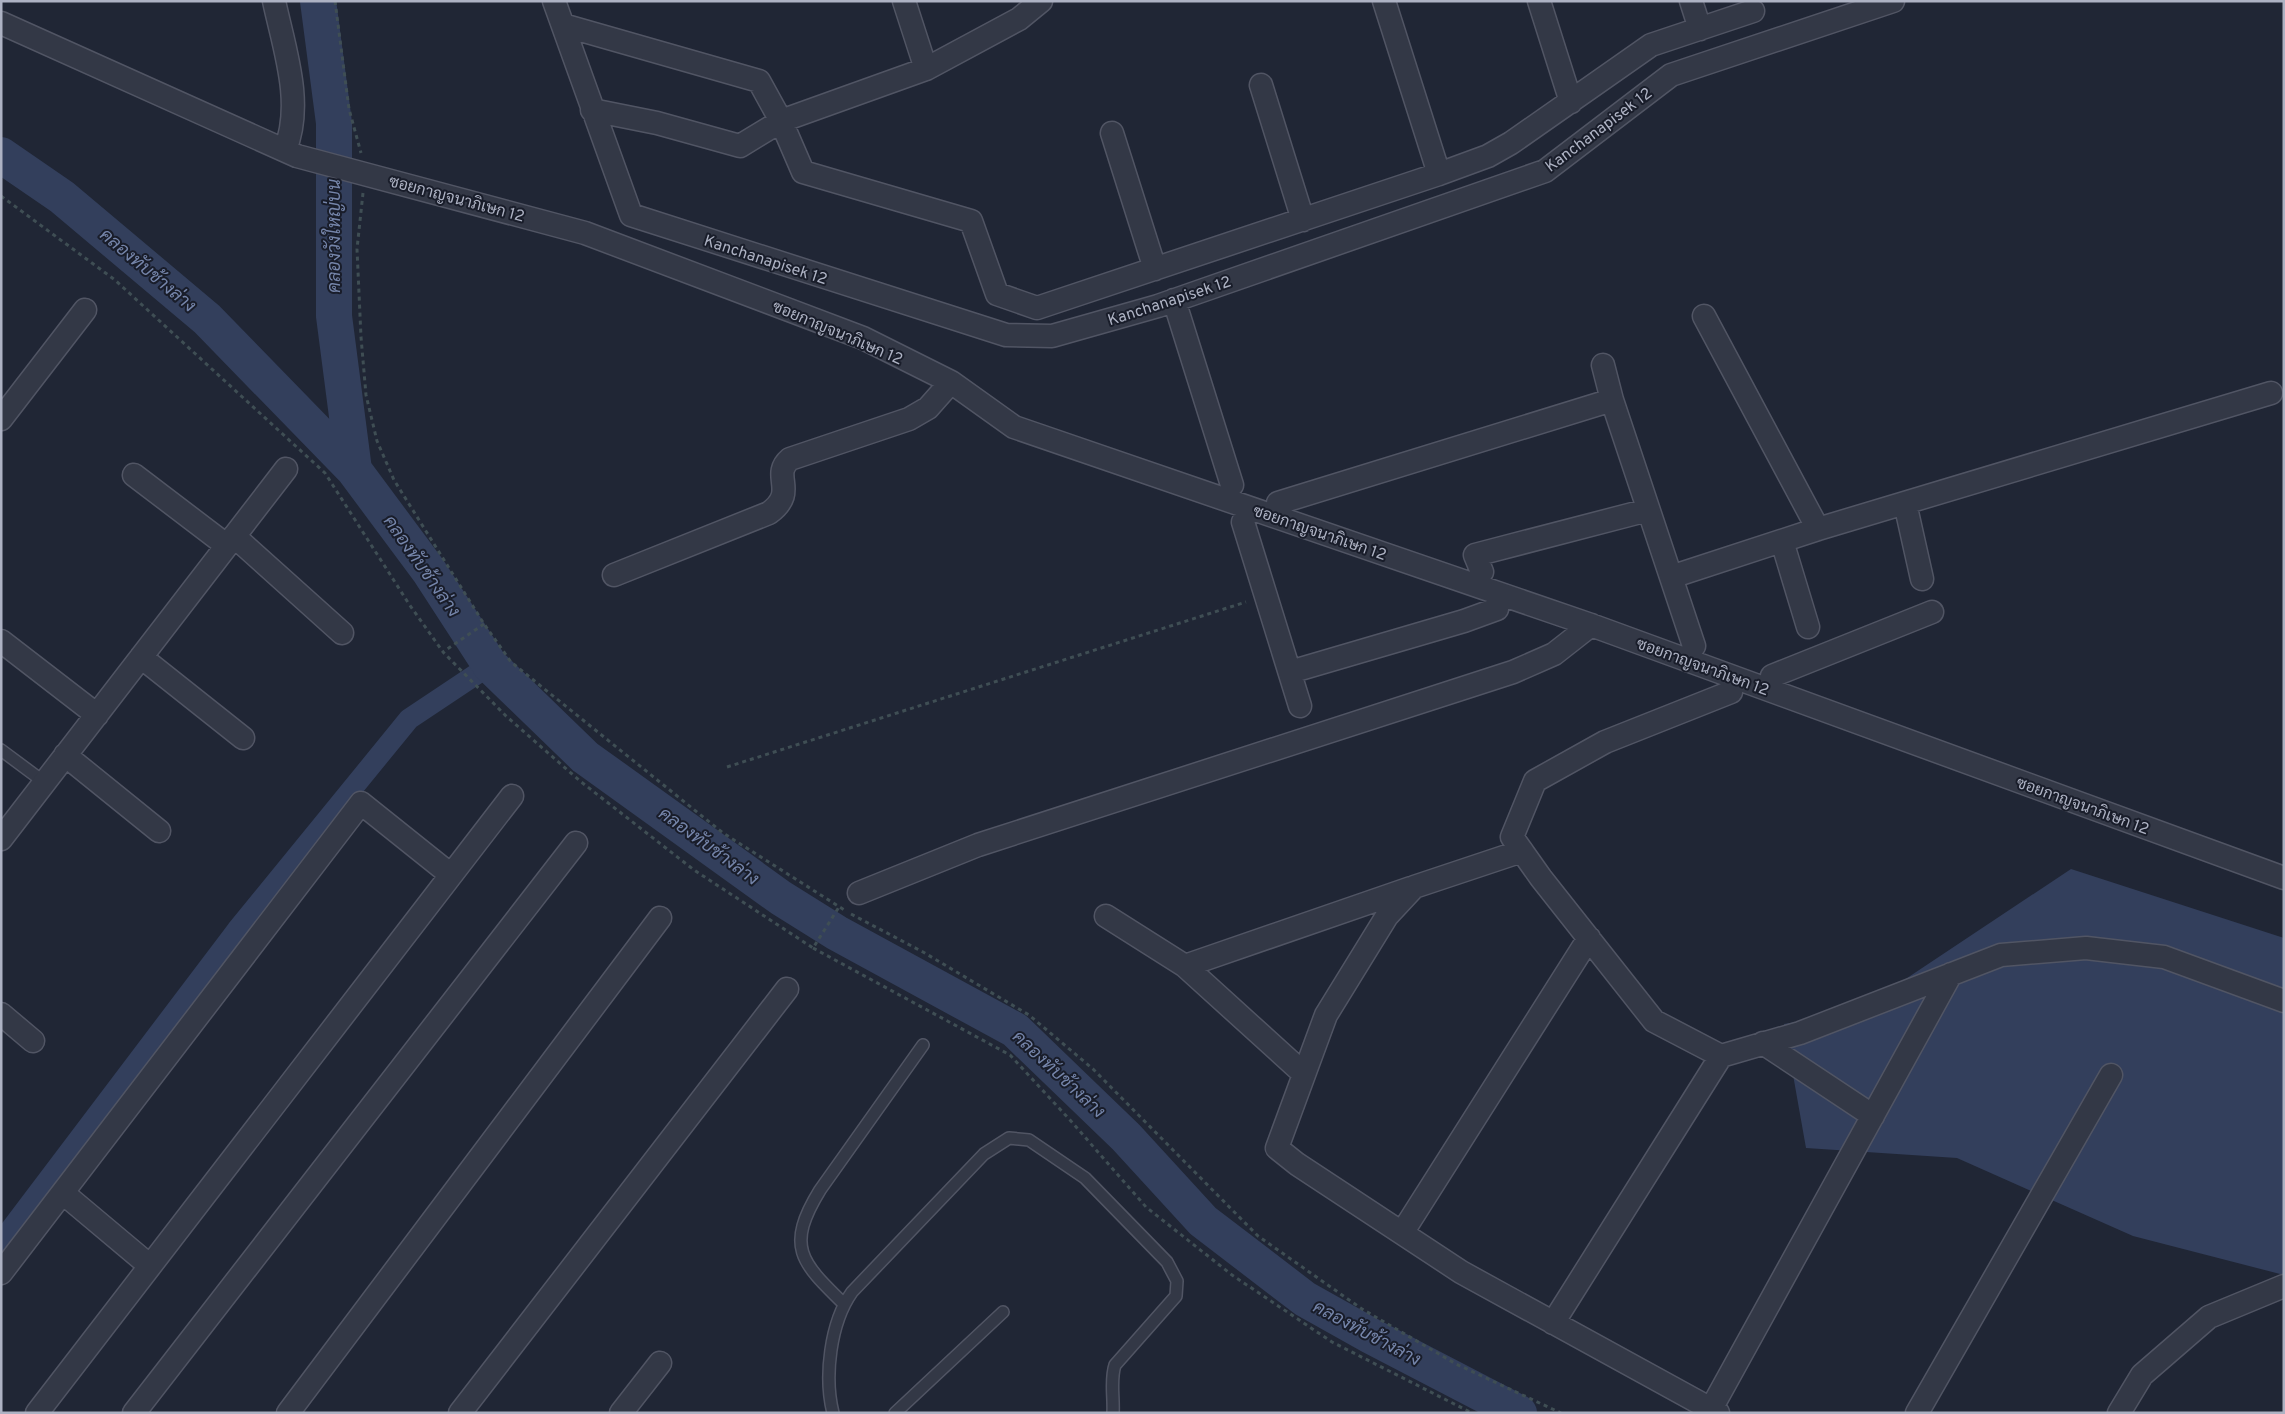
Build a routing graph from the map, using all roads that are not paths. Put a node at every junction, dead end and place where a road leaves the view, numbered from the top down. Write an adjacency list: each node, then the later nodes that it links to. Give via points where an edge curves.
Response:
1 (274, 1): 19 (street, via 291,80)
2 (554, 1): 11 (street, Kanchanapisek 12)
3 (904, 1): 13 (street)
4 (1041, 1): 13 (street, via 1019,19)
5 (1384, 1): 20 (street)
6 (1539, 1): 15 (street)
7 (1690, 1): 12 (street)
8 (1893, 1): 23 (street, Kanchanapisek 12, via 1671,75 1545,171)
9 (1753, 10): 12 (street)
10 (1, 23): 19 (street, ซอยกาญจนาภิเษก 12)
11 (563, 25): 16 (street, Kanchanapisek 12); 17 (street, via 759,81)
12 (1700, 29): 15 (street, via 1651,45)
13 (926, 69): 17 (street)
14 (1261, 85): 21 (street)
15 (1571, 102): 20 (street, via 1496,152)
16 (592, 110): 17 (street, via 740,146); 23 (street, Kanchanapisek 12, via 631,215 649,222 1006,335 1052,336)
17 (781, 122): 22 (street, via 802,172 971,221 997,294 1037,308)
18 (1112, 133): 22 (street)
19 (291, 153): 27 (street, ซอยกาญจนาภิเษก 12, via 585,233 863,338)
20 (1439, 174): 21 (street)
21 (1303, 220): 22 (street)
22 (1155, 269)
23 (1174, 300): 33 (street)
24 (85, 310): 30 (street)
25 (1704, 316): 38 (street)
26 (1603, 365): 29 (street)
27 (951, 382): 42 (street, via 928,408 909,420 790,459 782,472 784,491 781,504 769,513); 47 (street, ซอยกาญจนาภิเษก 12, via 1014,427)
28 (2270, 393): 35 (street)
29 (1612, 400): 34 (street); 36 (street)
30 (1, 419)
31 (286, 470): 39 (street)
32 (134, 475): 39 (street)
33 (1232, 486)
34 (1278, 503)
35 (1905, 503): 38 (street); 44 (street)
36 (1648, 510): 41 (street, via 1474,555); 43 (street)
37 (1242, 517): 53 (street)
38 (1818, 529): 40 (street)
39 (230, 541): 49 (street); 52 (street)
40 (1782, 541): 43 (street); 48 (street)
41 (1482, 572)
42 (614, 575)
43 (1671, 577): 51 (street)
44 (1922, 580)
45 (1497, 609): 53 (street)
46 (1932, 612): 54 (street)
47 (1591, 625): 68 (street, ซอยกาญจนาภิเษก 12); 70 (street, via 1554,654 1513,672 978,845)
48 (1808, 627)
49 (342, 633)
50 (1, 641): 57 (street)
51 (1694, 646)
52 (141, 657): 57 (street); 58 (street)
53 (1290, 672): 56 (street)
54 (1772, 676)
55 (1731, 692): 66 (street, via 1605,742 1535,781 1512,837)
56 (1300, 706)
57 (97, 714): 60 (street)
58 (243, 738)
59 (1, 750): 61 (lane)
60 (65, 755): 61 (street); 63 (street)
61 (44, 782): 64 (street)
62 (512, 796): 67 (street)
63 (159, 831)
64 (1, 839)
65 (576, 843): 97 (street)
66 (1522, 850): 69 (street); 73 (street)
67 (451, 875): 86 (street, via 361,802); 88 (street)
68 (2284, 878)
69 (1414, 886): 74 (street); 83 (street, via 1387,916 1326,1016)
70 (859, 893)
71 (1106, 916): 74 (street)
72 (660, 918): 98 (street)
73 (1589, 938): 82 (street, via 1654,1021); 87 (street)
74 (1186, 966): 83 (street)
75 (1951, 974): 77 (street, via 2001,955 2086,948 2164,957); 80 (street, via 1800,1033); 85 (street)
76 (787, 989): 99 (street)
77 (2284, 1001)
78 (1, 1014): 79 (street)
79 (33, 1041)
80 (1763, 1043): 82 (street); 85 (street)
81 (923, 1045): 91 (lane, via 820,1190 806,1212 800,1231 801,1251 811,1272)
82 (1721, 1056): 93 (street)
83 (1304, 1074): 87 (street, via 1277,1148)
84 (2111, 1075): 104 (street)
85 (1872, 1116): 95 (street)
86 (63, 1193): 88 (street); 89 (street)
87 (1402, 1233): 93 (street, via 1460,1272)
88 (150, 1266): 96 (street)
89 (1, 1273)
90 (2284, 1286): 105 (street, via 2210,1317 2142,1375)
91 (844, 1304): 101 (lane, via 828,1372); 103 (lane, via 984,1154 1009,1138 1029,1140 1085,1178 1167,1262 1178,1281 1176,1296 1115,1365 1112,1376)
92 (1003, 1312): 102 (lane)
93 (1553, 1323): 95 (street)
94 (660, 1363): 100 (street)
95 (1715, 1411)
96 (37, 1413)
97 (134, 1413)
98 (288, 1413)
99 (460, 1413)
100 (621, 1413)
101 (833, 1413)
102 (895, 1413)
103 (1113, 1413)
104 (1917, 1413)
105 (2119, 1413)

